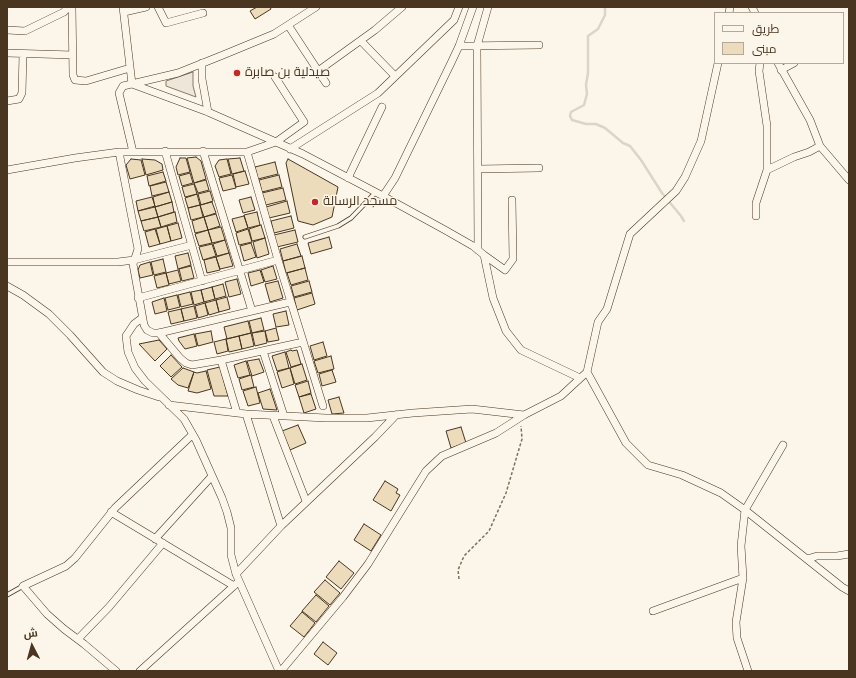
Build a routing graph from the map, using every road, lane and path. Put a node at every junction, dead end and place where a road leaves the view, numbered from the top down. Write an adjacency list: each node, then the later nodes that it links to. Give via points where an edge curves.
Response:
1 (68, 7): 13 (street, via 64,12 25,31)
2 (72, 7): 20 (street)
3 (146, 7): 10 (street)
4 (158, 7): 11 (street, via 166,23)
5 (316, 7): 12 (street)
6 (402, 7): 14 (street)
7 (459, 7): 28 (street, via 454,20)
8 (473, 7): 16 (street)
9 (488, 7): 17 (street)
10 (124, 9): 26 (street)
11 (203, 13)
12 (288, 25): 21 (street, via 274,34); 27 (street)
13 (7, 30)
14 (361, 41): 27 (street); 28 (street)
15 (539, 45): 17 (street)
16 (459, 46): 17 (street); 50 (street, via 395,178)
17 (477, 46): 45 (street)
18 (7, 54): 19 (street)
19 (23, 54): 20 (street); 32 (street, via 22,93 19,99)
20 (73, 55): 26 (street, via 73,75 75,80 80,82)
21 (202, 63): 31 (street, via 178,73); 34 (street)
22 (718, 64): 71 (street, via 701,141 676,191 630,234 607,309 598,322)
23 (760, 64): 46 (street, via 767,126)
24 (789, 64): 25 (street)
25 (779, 66): 36 (street, via 810,120)
26 (130, 68): 31 (street)
27 (318, 71): 30 (street)
28 (395, 76): 37 (street, via 378,92)
29 (275, 77): 35 (street, via 304,122)
30 (326, 83)
31 (132, 84): 34 (street); 41 (street, via 123,86 119,93)
32 (7, 101)
33 (382, 107): 47 (street)
34 (208, 112): 35 (street)
35 (276, 142): 37 (street); 42 (street)
36 (820, 146): 46 (street); 48 (street)
37 (290, 149): 47 (street)
38 (165, 151): 39 (street); 41 (street); 54 (street)
39 (203, 151): 42 (street); 60 (street)
40 (119, 152): 41 (street); 44 (street); 57 (street, via 138,249)
41 (133, 152)
42 (247, 152): 58 (street)
43 (539, 168): 45 (street)
44 (7, 170)
45 (478, 170): 55 (street)
46 (767, 170): 52 (street, via 756,202)
47 (348, 178): 49 (street)
48 (849, 180)
49 (376, 192): 50 (street); 53 (lane, via 351,218 338,226)
50 (383, 196): 55 (street)
51 (512, 200): 56 (street, via 513,259 505,270)
52 (756, 216)
53 (306, 237)
54 (192, 245): 57 (street); 61 (street)
55 (478, 250): 56 (street)
56 (484, 255): 72 (street, via 493,298 506,331 521,350)
57 (134, 260): 59 (street); 63 (street)
58 (278, 260): 60 (street); 64 (street)
59 (7, 262)
60 (240, 271): 61 (street); 65 (street)
61 (202, 281): 63 (street)
62 (7, 286): 73 (street, via 48,314 103,372 117,381)
63 (138, 298): 66 (street)
64 (290, 302): 65 (street); 68 (street)
65 (252, 311): 67 (street)
66 (142, 318): 67 (street, via 147,330); 73 (street, via 126,336 128,352 135,368)
67 (159, 333): 70 (street, via 186,363 192,365)
68 (303, 342): 69 (street); 75 (street)
69 (263, 351): 70 (street); 80 (street)
70 (221, 360): 76 (street)
71 (587, 372): 72 (street); 86 (street, via 626,443 648,465 682,475 721,493)
72 (580, 378): 81 (street, via 561,396)
73 (161, 397): 74 (street)
74 (169, 405): 76 (street); 82 (street, via 184,420)
75 (323, 406)
76 (237, 413): 77 (street)
77 (246, 414): 79 (street); 88 (street)
78 (396, 415): 80 (street, via 360,418); 81 (street, via 472,409); 85 (street)
79 (273, 416): 80 (street); 85 (street)
80 (284, 416)
81 (522, 417): 94 (path, via 522,439 506,493 489,531 464,556 458,570); 103 (street, via 496,433 442,456 426,471 368,564)
82 (192, 434): 84 (street); 87 (street)
83 (783, 446): 86 (street)
84 (212, 476): 89 (street); 95 (street, via 225,505 231,528)
85 (306, 501): 88 (street)
86 (745, 510): 92 (street); 93 (street, via 741,546)
87 (111, 512): 89 (street); 96 (street, via 66,566)
88 (281, 526): 95 (street)
89 (155, 539): 90 (street)
90 (163, 543): 95 (street); 100 (street)
91 (849, 554): 92 (street)
92 (807, 559): 97 (street)
93 (743, 578): 99 (street); 104 (street, via 736,622 737,638)
94 (460, 579)
95 (236, 580): 102 (street); 103 (street)
96 (23, 586): 98 (lane); 100 (street, via 47,614)
97 (849, 591)
98 (7, 595)
99 (653, 611)
100 (78, 639): 101 (street)
101 (116, 671)
102 (140, 671)
103 (280, 671)
104 (748, 671)

